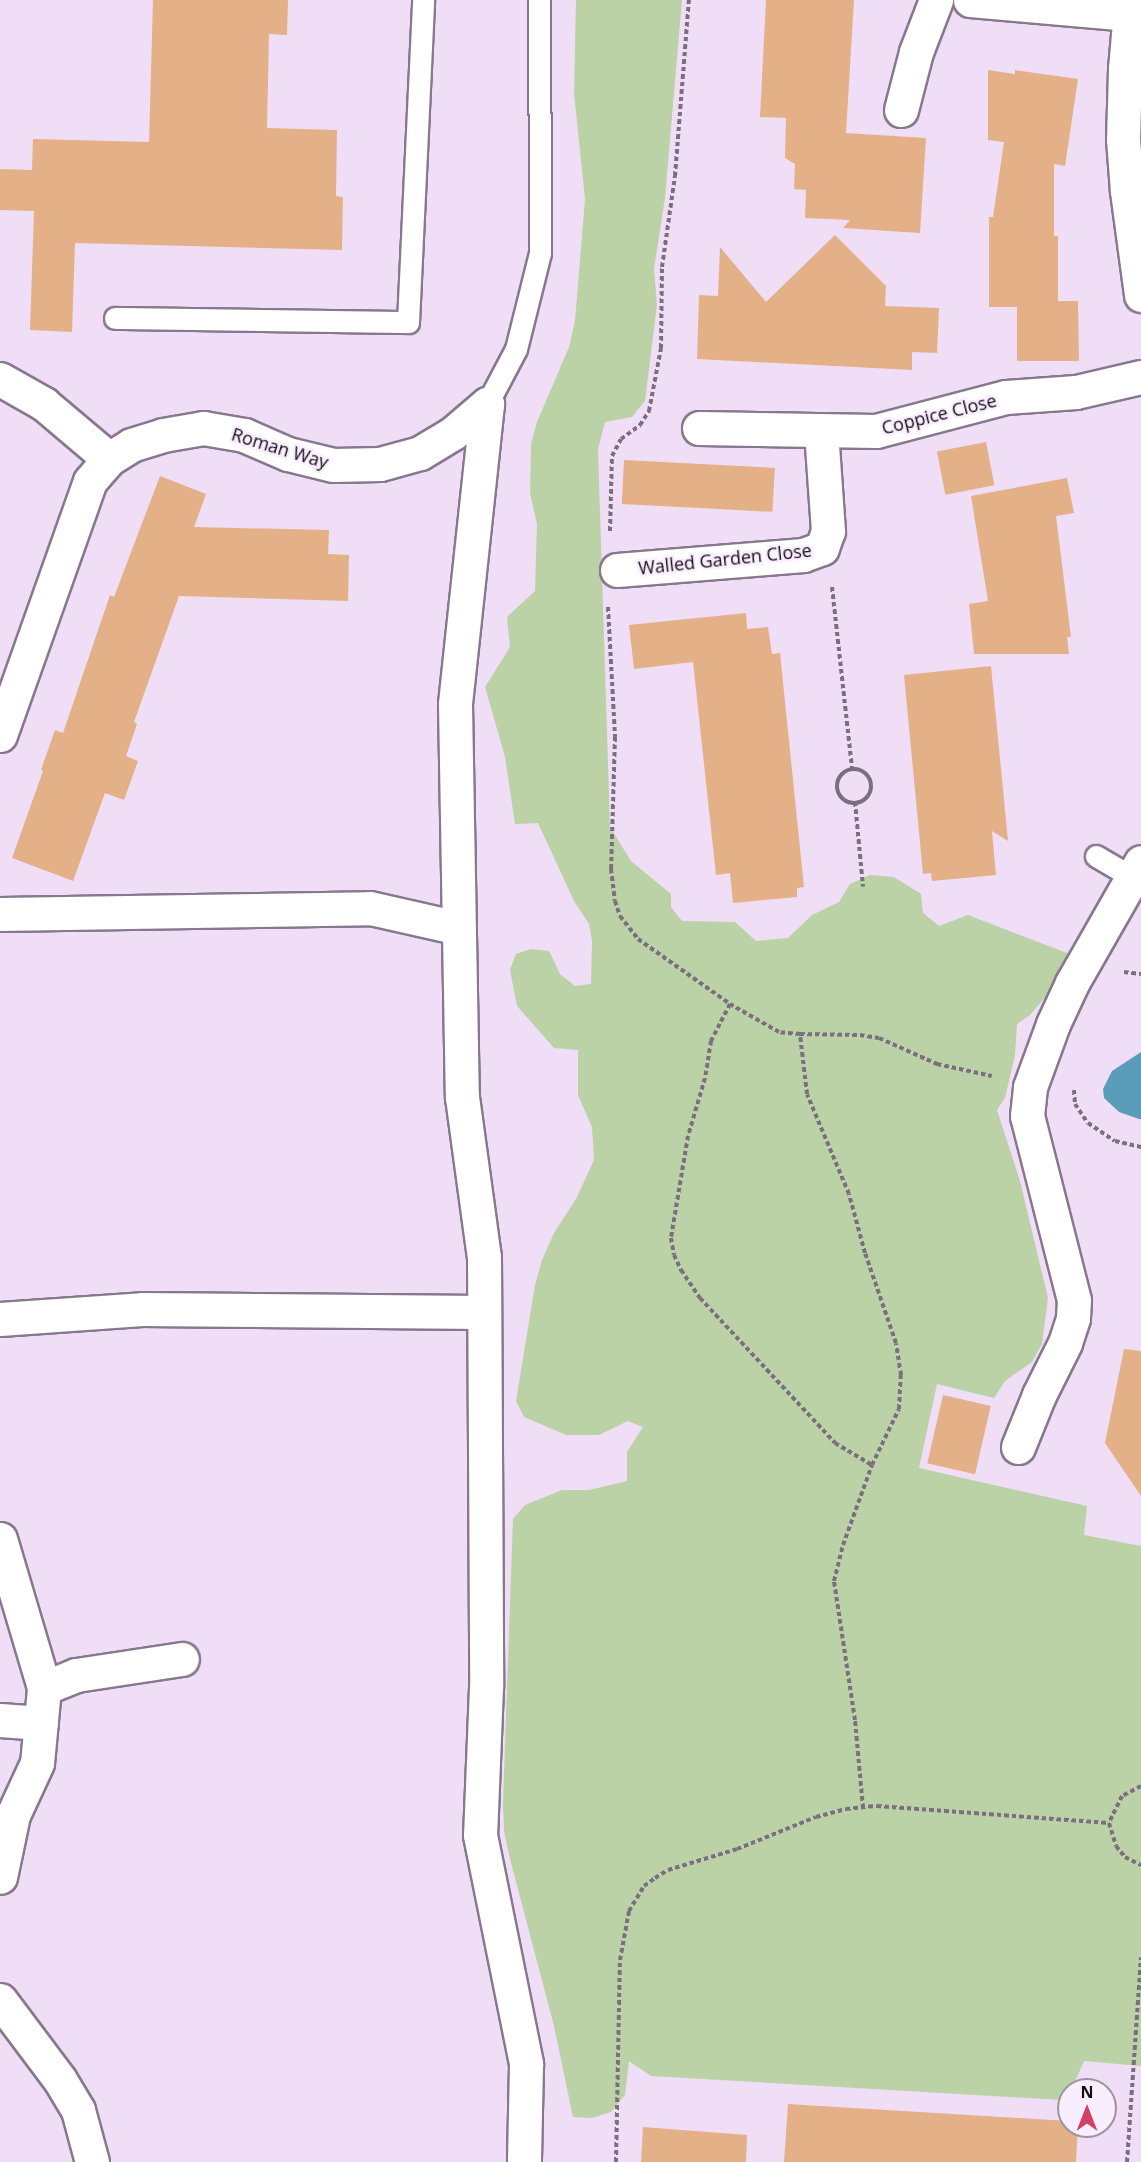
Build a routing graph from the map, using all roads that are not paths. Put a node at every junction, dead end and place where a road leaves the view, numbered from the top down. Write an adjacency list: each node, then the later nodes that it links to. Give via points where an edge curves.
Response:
1 (423, 0): 8 (lane, via 408,322)
2 (538, 0): 11 (lane, via 540,253 516,349)
3 (936, 0): 6 (street, via 916,52)
4 (970, 0): 5 (street)
5 (1130, 7): 7 (street, via 1124,157)
6 (901, 110)
7 (1141, 295)
8 (115, 318)
9 (1141, 377): 13 (street, Coppice Close, via 1076,392 1006,397 876,431)
10 (0, 379): 14 (street, via 44,404)
11 (487, 404): 14 (street, Roman Way, via 420,453 380,464 333,465 288,454 244,435 203,428 131,445); 20 (street, via 455,704)
12 (699, 428): 13 (street, Coppice Close)
13 (821, 431): 15 (street, Walled Garden Close, via 828,531 818,550 803,555)
14 (109, 459): 16 (street, Roman Way, via 90,481)
15 (612, 571)
16 (0, 735)
17 (1096, 856): 18 (lane)
18 (1137, 869): 23 (street, via 1072,983 1030,1087 1028,1116 1074,1300 1065,1343)
19 (0, 914): 20 (street, via 370,908)
20 (459, 928): 21 (street, via 462,1097 484,1257)
21 (484, 1312): 22 (street, via 142,1309); 32 (street, via 486,1687 480,1834 526,2064)
22 (0, 1319)
23 (1018, 1447)
24 (0, 1539): 26 (street)
25 (182, 1659): 26 (street, via 76,1675)
26 (44, 1688): 28 (street)
27 (0, 1720): 28 (street)
28 (41, 1724): 29 (street, via 37,1763 13,1815)
29 (0, 1877)
30 (0, 2000): 31 (street, via 78,2110)
31 (92, 2162)
32 (524, 2162)

